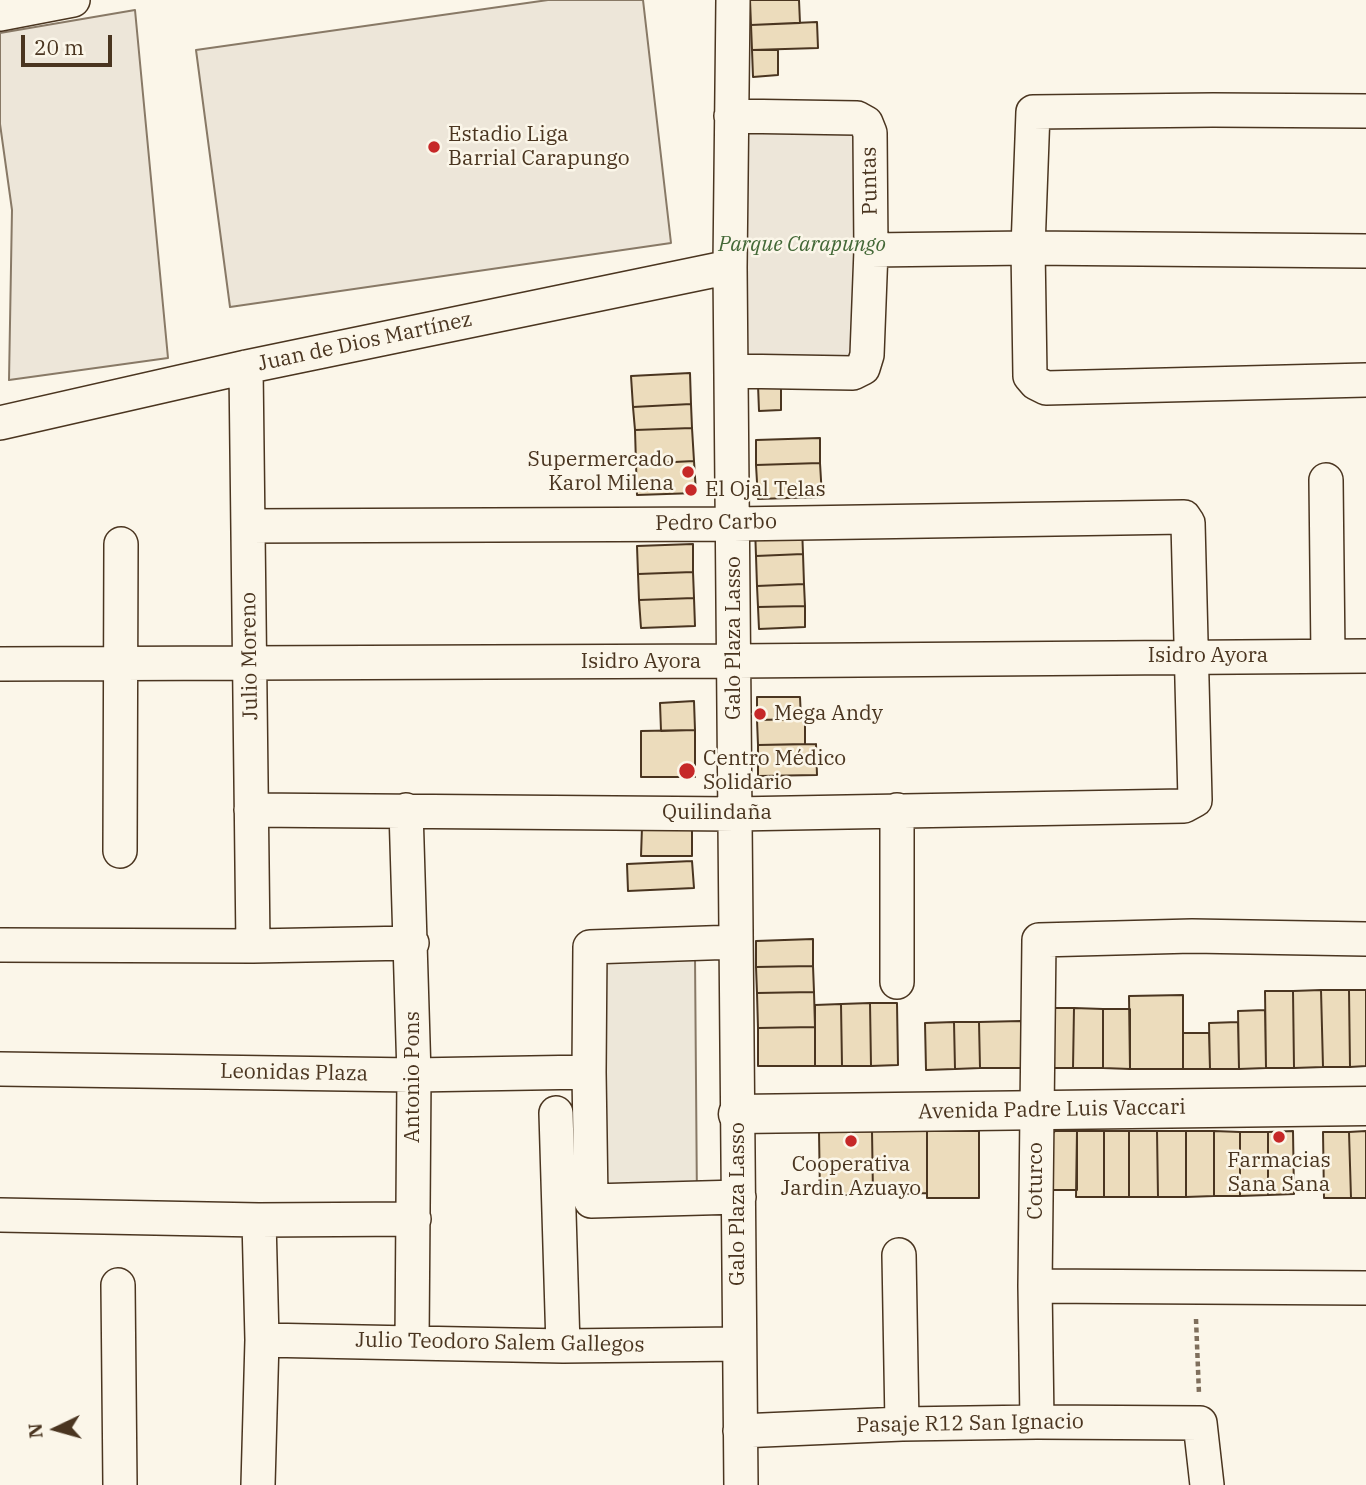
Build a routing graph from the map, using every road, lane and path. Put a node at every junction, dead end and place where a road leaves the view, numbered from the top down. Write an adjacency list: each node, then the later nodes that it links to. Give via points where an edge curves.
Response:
1 (73, 0): 3 (street)
2 (733, 0): 5 (street, Galo Plaza Lasso)
3 (0, 14)
4 (1366, 111): 6 (street, via 1033,112)
5 (731, 116): 7 (street, Puntas, via 857,118 866,123 870,133); 9 (street, Galo Plaza Lasso)
6 (1028, 248): 7 (street); 8 (street); 12 (street, via 1030,376 1046,387)
7 (871, 250): 11 (street, Puntas, via 863,368 853,373)
8 (1366, 251)
9 (730, 267): 10 (street, Juan de Dios Martínez); 11 (street, Galo Plaza Lasso)
10 (246, 367): 13 (street, Juan de Dios Martínez); 16 (street, Julio Moreno)
11 (732, 371): 15 (street, Galo Plaza Lasso)
12 (1366, 380)
13 (0, 423)
14 (1326, 480): 19 (street)
15 (734, 524): 16 (street, Pedro Carbo); 18 (street, Pedro Carbo, via 1184,517 1188,523); 21 (street, Galo Plaza Lasso)
16 (248, 526): 24 (street, Julio Moreno)
17 (121, 544): 22 (street)
18 (1193, 656): 19 (street, Isidro Ayora); 21 (street, Isidro Ayora); 27 (street, Quilindaña, via 1195,800 1184,806)
19 (1328, 656): 20 (street, Isidro Ayora)
20 (1366, 656)
21 (734, 661): 24 (street, Isidro Ayora); 28 (street, Galo Plaza Lasso)
22 (122, 663): 23 (street, Isidro Ayora); 24 (street, Isidro Ayora); 29 (street)
23 (0, 664)
24 (250, 664): 25 (street, Julio Moreno)
25 (251, 810): 26 (street, Quilindaña); 34 (street, Julio Moreno)
26 (406, 810): 28 (street, Quilindaña); 32 (street, Antonio Pons)
27 (897, 810): 28 (street, Quilindaña); 35 (street)
28 (735, 814): 31 (street, Galo Plaza Lasso)
29 (120, 851)
30 (1366, 939): 40 (street, Coturco, via 1192,936 1039,940)
31 (737, 942): 37 (street, via 590,947); 42 (street, Galo Plaza Lasso)
32 (412, 943): 34 (street); 38 (street, Antonio Pons)
33 (0, 945): 34 (street)
34 (253, 946)
35 (897, 982)
36 (0, 1069): 38 (street, Leonidas Plaza)
37 (589, 1072): 38 (street, Leonidas Plaza); 43 (street, via 591,1200)
38 (414, 1075): 45 (street, Antonio Pons)
39 (1366, 1106): 40 (main road, Avenida Padre Luis Vaccari)
40 (1037, 1111): 42 (main road, Avenida Padre Luis Vaccari); 49 (street, Coturco)
41 (556, 1113): 55 (street)
42 (738, 1114): 43 (street, Galo Plaza Lasso)
43 (738, 1197): 54 (street, Galo Plaza Lasso)
44 (0, 1214): 46 (street)
45 (414, 1219): 46 (street); 53 (street, Antonio Pons)
46 (259, 1220): 52 (street)
47 (899, 1255): 58 (street)
48 (118, 1285): 60 (street)
49 (1035, 1286): 50 (street); 56 (street, Coturco)
50 (1195, 1286): 51 (street); 57 (path)
51 (1366, 1288)
52 (262, 1340): 53 (street, Julio Teodoro Salem Gallegos); 61 (street)
53 (412, 1343): 55 (street, Julio Teodoro Salem Gallegos)
54 (738, 1344): 55 (street, Julio Teodoro Salem Gallegos); 59 (street, Galo Plaza Lasso)
55 (563, 1346)
56 (1037, 1422): 57 (street, Pasaje R12 San Ignacio); 58 (street, Pasaje R12 San Ignacio)
57 (1200, 1423): 63 (street)
58 (902, 1424): 59 (street, Pasaje R12 San Ignacio)
59 (740, 1431): 62 (street, Galo Plaza Lasso)
60 (120, 1485)
61 (258, 1485)
62 (741, 1485)
63 (1207, 1485)

